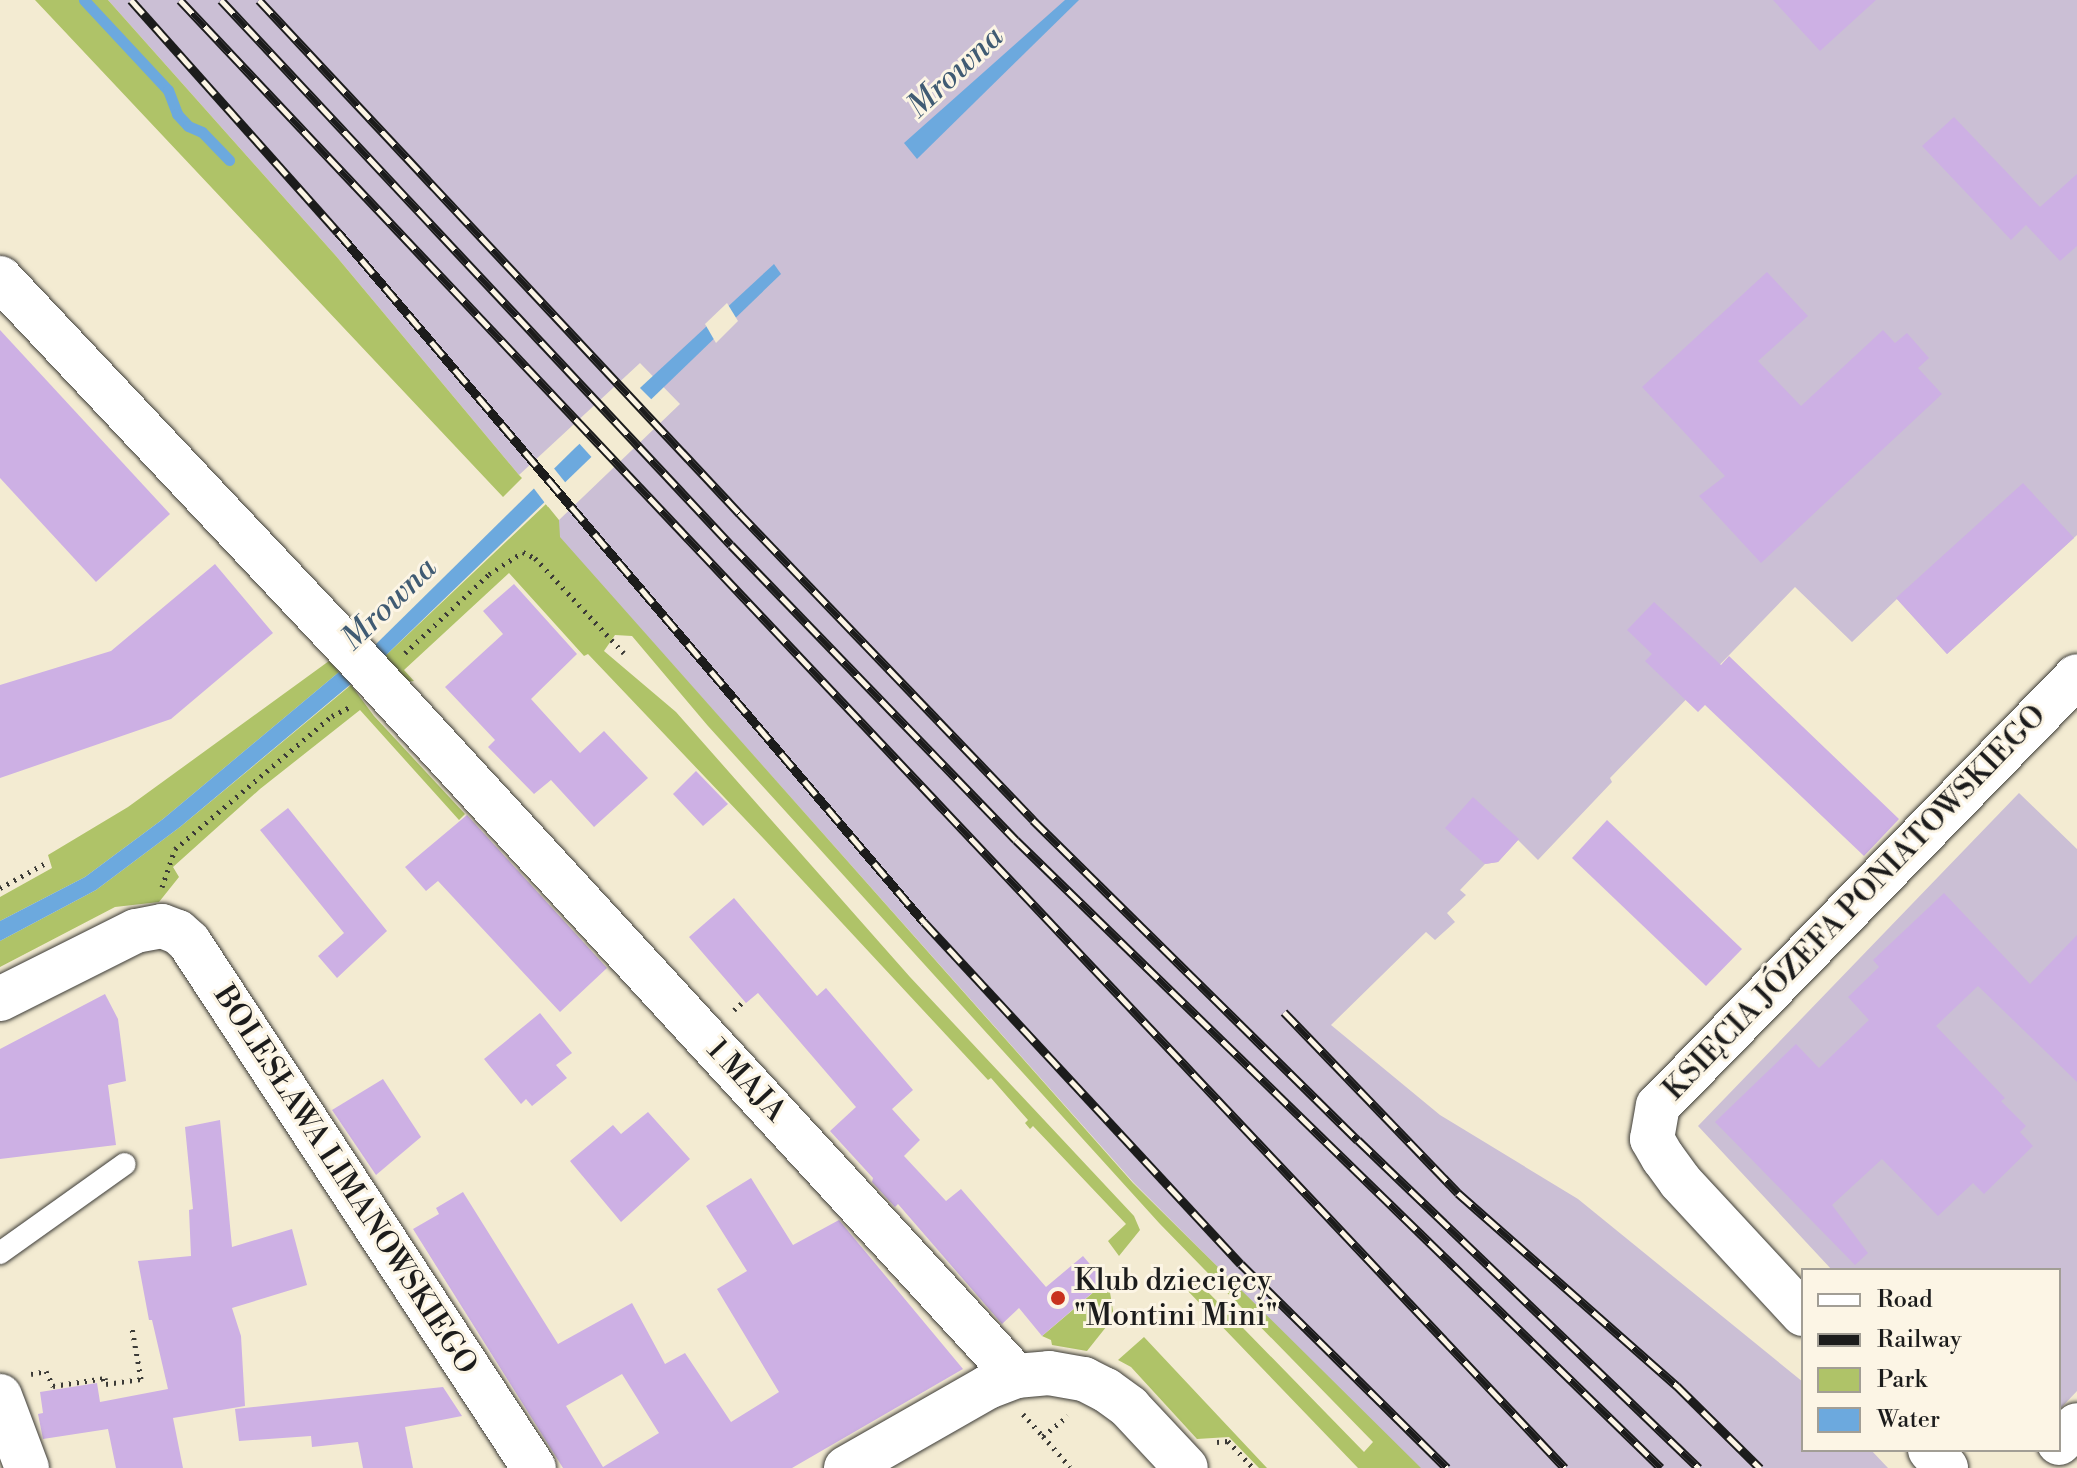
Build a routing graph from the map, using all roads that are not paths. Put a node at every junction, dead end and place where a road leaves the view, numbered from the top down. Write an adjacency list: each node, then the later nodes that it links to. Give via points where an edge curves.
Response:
1 (0, 278): 8 (street, 1 MAJA, via 381,682)
2 (2077, 676): 6 (street, KSIĘCIA JÓZEFA PONIATOWSKIEGO, via 1658,1106 1652,1139 1680,1181)
3 (0, 999): 14 (street, BOLESŁAWA LIMANOWSKIEGO, via 148,914 178,932)
4 (125, 1164): 5 (lane)
5 (0, 1253)
6 (1801, 1312)
7 (12, 1385): 13 (street)
8 (1019, 1395): 15 (street, via 988,1387); 16 (street, via 1066,1376 1106,1390)
9 (2077, 1425): 10 (street)
10 (2061, 1441)
11 (1932, 1452): 17 (street)
12 (2050, 1452): 18 (street)
13 (27, 1468)
14 (534, 1468)
15 (846, 1468)
16 (1186, 1468)
17 (1946, 1468)
18 (2035, 1468)

